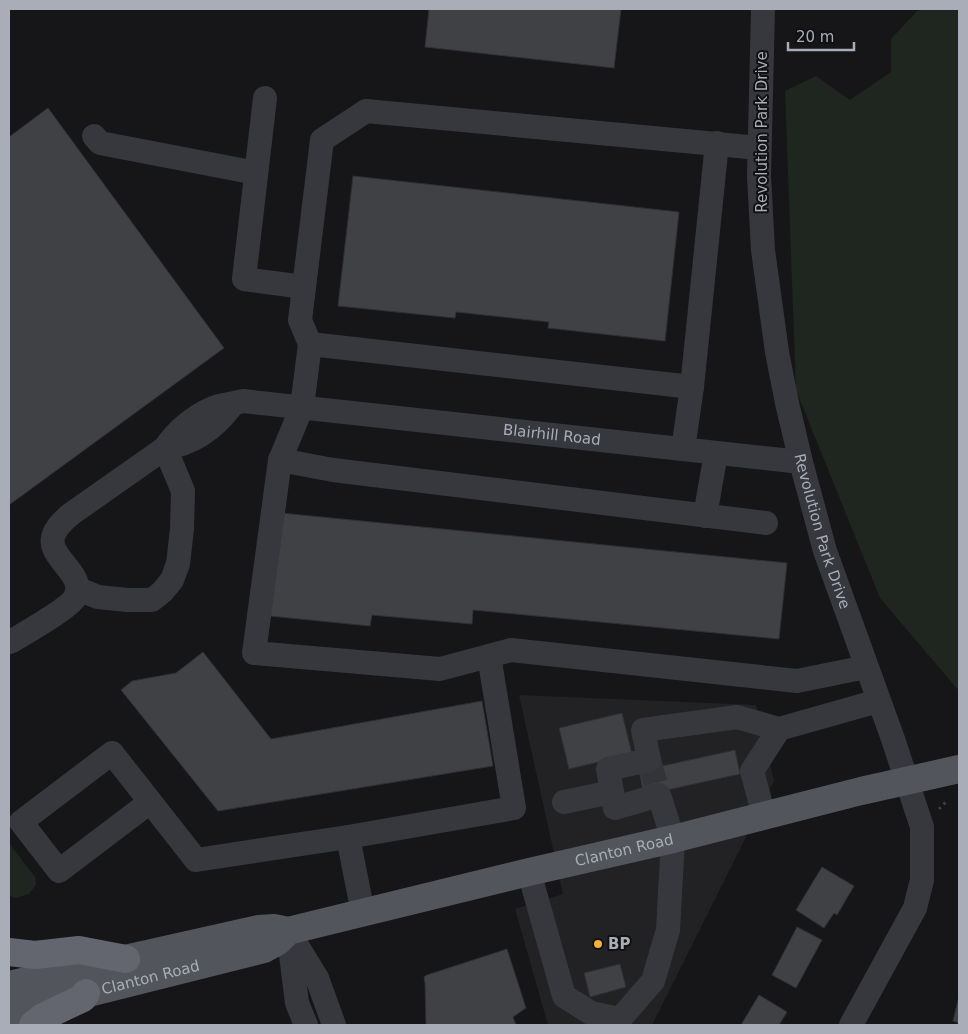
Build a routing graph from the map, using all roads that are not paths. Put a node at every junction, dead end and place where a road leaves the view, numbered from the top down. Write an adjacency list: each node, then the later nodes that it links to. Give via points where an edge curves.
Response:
1 (763, 9): 5 (street, Revolution Park Drive)
2 (264, 98): 6 (street)
3 (94, 136): 6 (street, via 100,143)
4 (717, 144): 5 (street); 7 (street, via 366,111 322,140); 9 (street)
5 (759, 148): 15 (street, Revolution Park Drive, via 767,286 777,352)
6 (256, 173): 7 (street, via 244,278)
7 (304, 287): 8 (street, via 300,320)
8 (310, 344): 9 (street); 10 (street)
9 (692, 387): 12 (street)
10 (302, 408): 11 (street, Blairhill Road, via 243,401 214,407 172,436); 12 (street, Blairhill Road); 14 (street)
11 (165, 448): 18 (street, Blairhill Road, via 71,514 54,533 52,542 76,580); 18 (street, via 182,491 182,529 178,564 172,580 152,600 98,597)
12 (683, 449): 13 (street, Blairhill Road)
13 (716, 453): 15 (street, Blairhill Road); 16 (street)
14 (280, 460): 16 (street, via 333,470); 20 (street, via 254,653 440,669)
15 (801, 462): 21 (street, Revolution Park Drive, via 825,551)
16 (705, 516): 17 (street)
17 (766, 523)
18 (78, 589): 19 (street, via 67,606)
19 (9, 642)
20 (489, 656): 21 (street, via 511,650 797,681); 30 (street, via 514,808)
21 (866, 667): 22 (street, Revolution Park Drive)
22 (878, 701): 23 (street); 25 (street, Revolution Park Drive)
23 (780, 729): 26 (street, via 737,717 643,730 649,760 608,769); 29 (street, via 752,771)
24 (959, 769): 25 (main road, Clanton Road)
25 (906, 781): 29 (main road, Clanton Road); 43 (street, Revolution Park Drive, via 922,827 922,880 909,921)
26 (612, 792): 28 (street); 31 (street, via 616,808 659,795)
27 (150, 802): 27 (street, via 112,753 21,822 59,870); 30 (street, via 196,860)
28 (564, 802)
29 (764, 816): 31 (main road, Clanton Road)
30 (348, 837): 33 (street)
31 (673, 839): 32 (main road, Clanton Road); 32 (street, via 668,930 653,981 620,1018 591,1013 564,996)
32 (529, 872): 33 (main road, Clanton Road)
33 (363, 913): 34 (main road, Clanton Road)
34 (288, 932): 36 (main road, Clanton Road, via 274,928 259,930); 38 (main road, Clanton Road, via 264,948); 41 (street, via 297,1003); 42 (street, via 317,978)
35 (9, 952): 36 (highway, via 35,955 79,950)
36 (126, 959): 37 (main road, Clanton Road)
37 (9, 985)
38 (86, 993): 39 (main road, Clanton Road); 40 (highway, via 80,1000)
39 (9, 1013)
40 (33, 1025)
41 (306, 1025)
42 (334, 1025)
43 (851, 1025)

